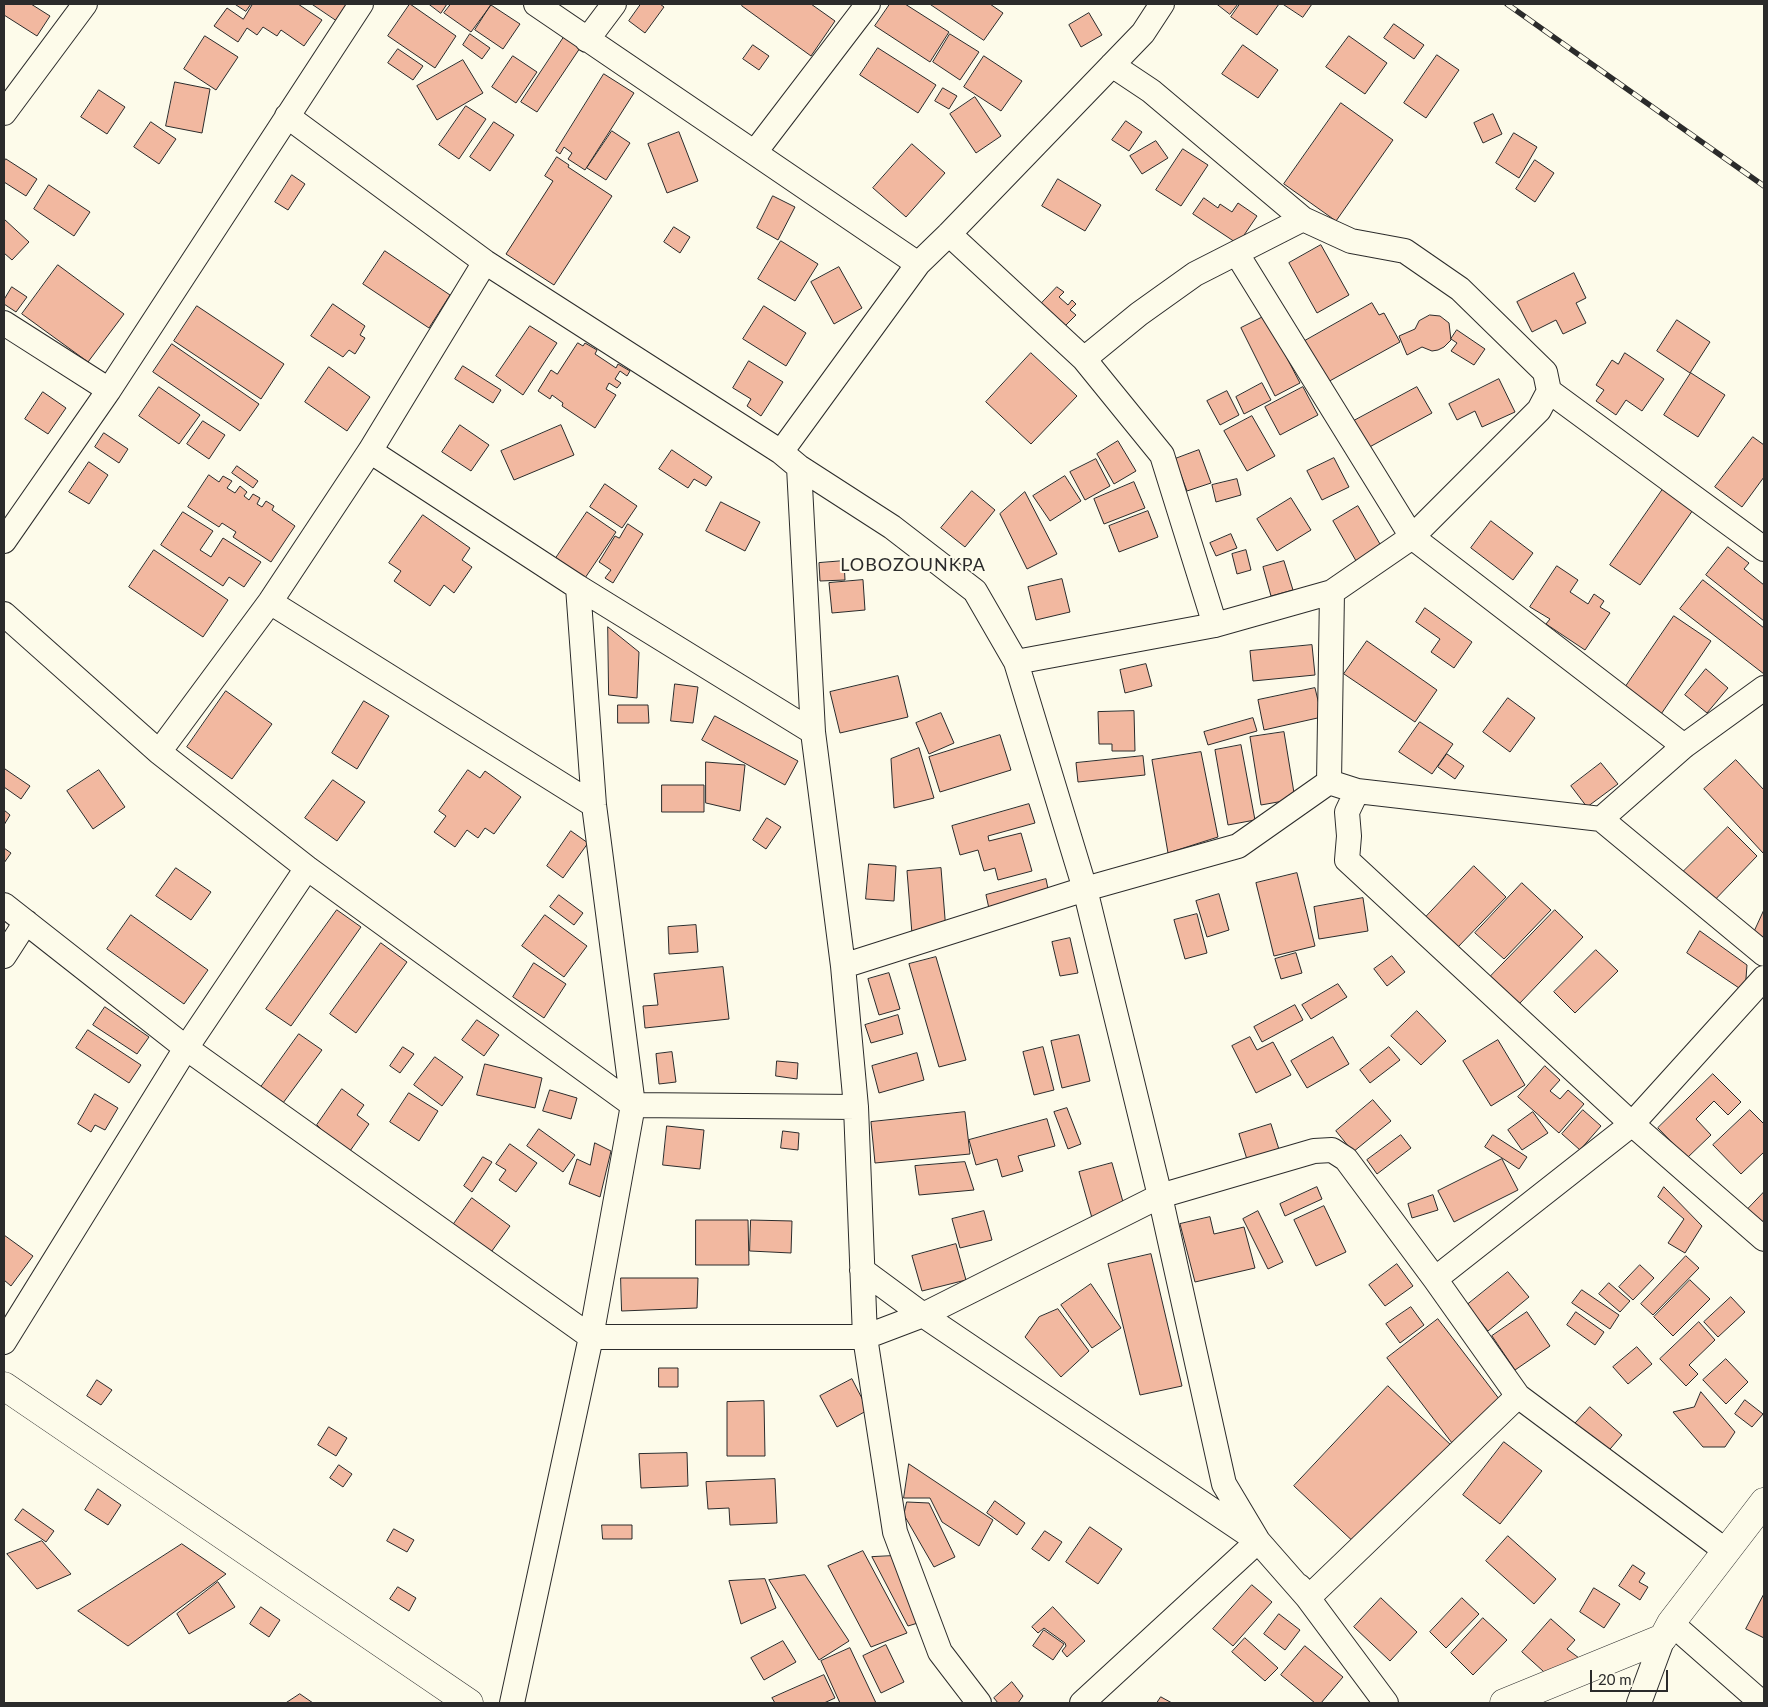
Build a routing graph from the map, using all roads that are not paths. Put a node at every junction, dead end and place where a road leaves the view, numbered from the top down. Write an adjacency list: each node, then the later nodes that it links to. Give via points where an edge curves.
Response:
1 (85, 4): 9 (street)
2 (361, 4): 10 (street)
3 (536, 4): 7 (street)
4 (614, 4): 7 (street)
5 (868, 4): 11 (street)
6 (1162, 4): 8 (street, via 1142,33)
7 (587, 40): 11 (street)
8 (1112, 66): 12 (street, via 1151,91); 13 (street)
9 (4, 113)
10 (287, 116): 15 (street); 19 (street)
11 (755, 152): 16 (street)
12 (1304, 219): 14 (street); 20 (street, via 1351,241 1405,251 1460,289 1545,372)
13 (949, 234): 16 (street); 18 (street)
14 (1237, 254): 18 (street, via 1195,274); 24 (street)
15 (485, 262): 21 (street); 22 (street)
16 (918, 264): 22 (street)
17 (4, 323): 19 (street)
18 (1084, 359): 31 (street, via 1162,455)
19 (109, 390): 25 (street)
20 (1549, 391): 24 (street, via 1539,410); 26 (street)
21 (370, 451): 27 (street); 29 (street)
22 (782, 452): 23 (street)
23 (799, 467): 32 (street, via 892,527 975,591); 34 (street)
24 (1412, 538): 28 (street); 35 (street)
25 (4, 541)
26 (1764, 550)
27 (578, 587): 34 (street); 39 (street)
28 (1332, 592): 31 (street); 37 (street)
29 (270, 602): 36 (street); 39 (street)
30 (4, 614): 36 (street)
31 (1215, 625): 32 (street)
32 (1016, 662): 42 (street)
33 (1764, 688): 35 (street)
34 (813, 732): 47 (street)
35 (1684, 746): 40 (street)
36 (159, 752): 41 (street)
37 (1329, 782): 38 (street); 42 (street, via 1238,846)
38 (1357, 791): 40 (street); 52 (street, via 1347,812 1348,860)
39 (594, 805): 50 (street)
40 (1601, 819): 45 (street)
41 (307, 868): 49 (street); 50 (street)
42 (1085, 889): 47 (street); 53 (street)
43 (4, 905): 44 (street)
44 (26, 922): 46 (street); 49 (street)
45 (1764, 954)
46 (4, 956)
47 (842, 966): 51 (street)
48 (1764, 978): 52 (street)
49 (186, 1048): 58 (street); 60 (street)
50 (634, 1105): 51 (street); 58 (street)
51 (856, 1107): 55 (street)
52 (1632, 1124): 54 (street); 56 (street)
53 (1160, 1196): 56 (street, via 1314,1151 1332,1150 1346,1159); 57 (street); 63 (street)
54 (1764, 1239)
55 (862, 1270): 57 (street); 59 (street)
56 (1435, 1279): 62 (street)
57 (923, 1315): 59 (street); 65 (street)
58 (591, 1337): 59 (street); 70 (street)
59 (864, 1337): 71 (street, via 895,1532 940,1652)
60 (4, 1342)
61 (4, 1386): 69 (street)
62 (1518, 1396): 66 (street); 67 (street)
63 (1224, 1484): 65 (street); 67 (street)
64 (1764, 1502): 66 (street)
65 (1258, 1541): 67 (street); 72 (street)
66 (1726, 1551): 68 (street)
67 (1308, 1598): 73 (street)
68 (1667, 1631): 74 (street); 75 (street); 76 (street)
69 (469, 1703)
70 (512, 1703)
71 (979, 1703)
72 (1082, 1703)
73 (1386, 1703)
74 (1504, 1703)
75 (1640, 1703)
76 (1762, 1703)

